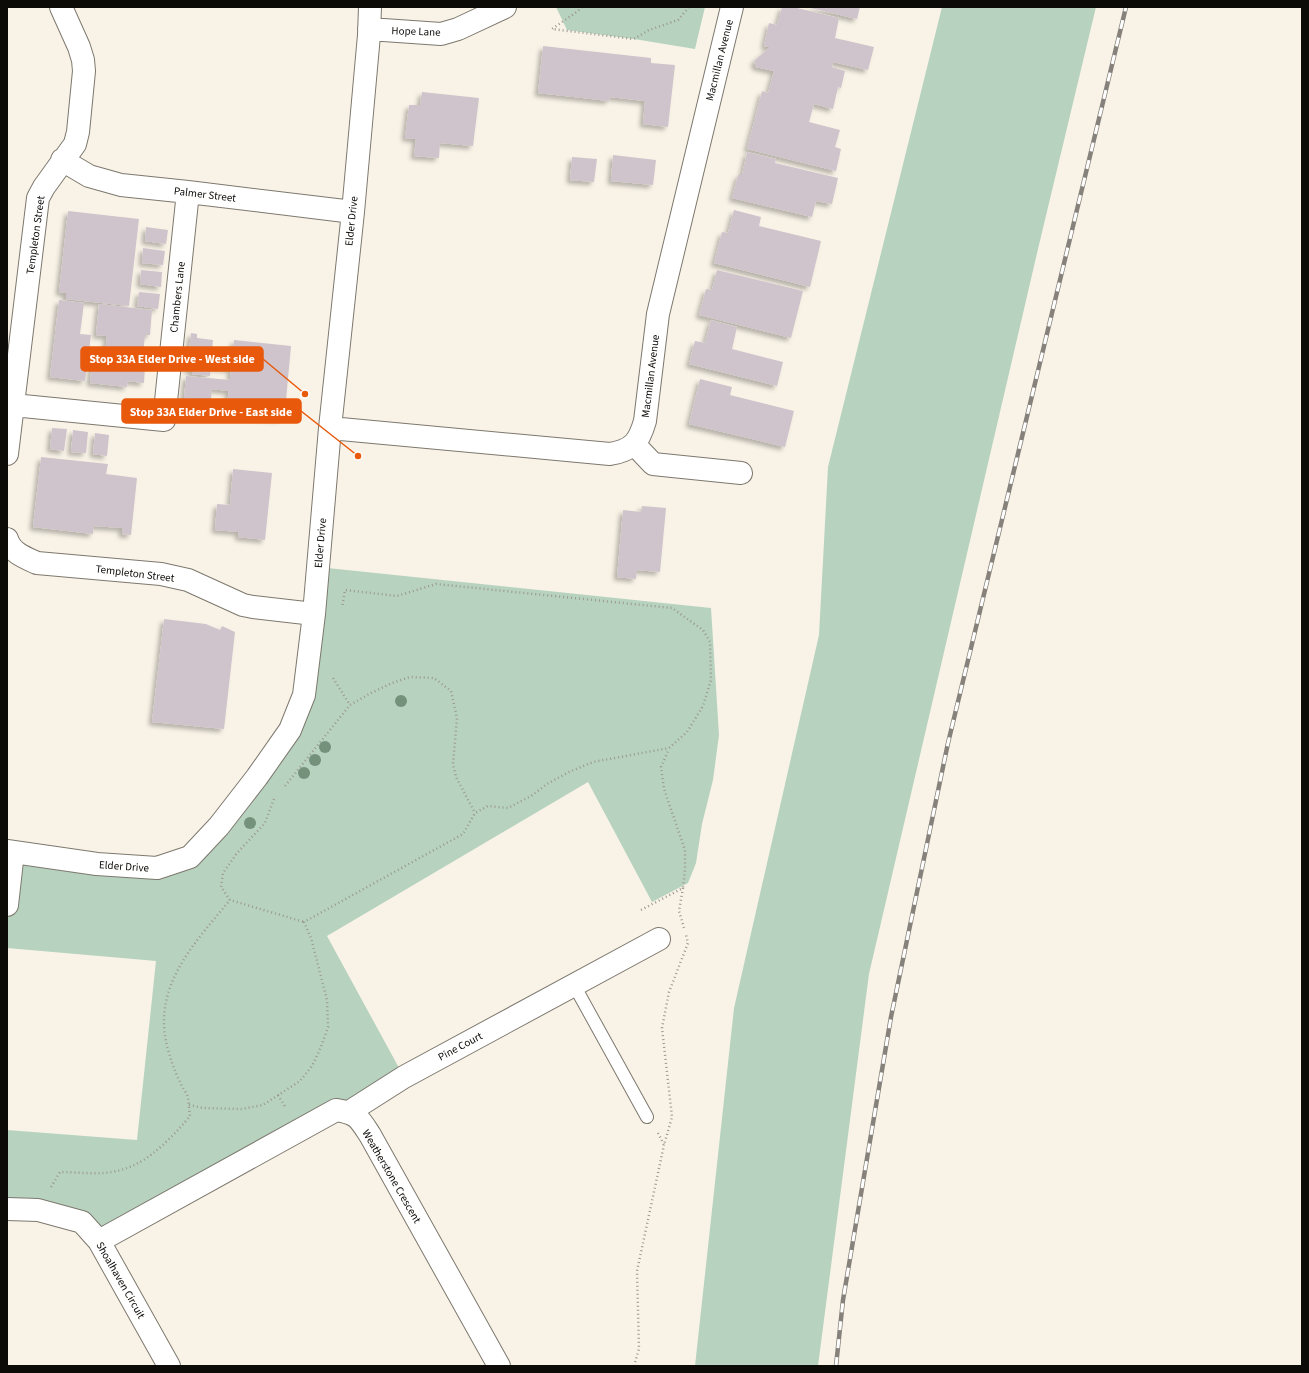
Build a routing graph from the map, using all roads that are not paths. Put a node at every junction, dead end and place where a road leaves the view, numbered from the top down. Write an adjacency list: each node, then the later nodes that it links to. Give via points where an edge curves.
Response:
1 (61, 7): 6 (street, Templeton Street, via 79,47 84,71 75,144)
2 (370, 7): 5 (street, Elder Drive)
3 (505, 7): 5 (street, Hope Lane, via 458,29 441,34)
4 (732, 7): 11 (street, Macmillan Avenue, via 658,314 645,421 641,434)
5 (369, 29): 8 (street, Elder Drive)
6 (62, 160): 7 (street, Palmer Street, via 89,176 121,185); 9 (street, Templeton Street, via 38,198)
7 (188, 192): 8 (street, Palmer Street); 9 (street, Chambers Lane, via 164,420)
8 (353, 212): 10 (street, Elder Drive)
9 (13, 405): 12 (street, Templeton Street)
10 (330, 428): 11 (street, via 610,454 624,451); 15 (street, Elder Drive)
11 (634, 444): 13 (street, via 653,464)
12 (7, 454)
13 (741, 473)
14 (7, 542): 15 (street, Templeton Street, via 20,556 37,563 161,574 188,580 253,607)
15 (314, 614): 16 (street, Elder Drive, via 304,695 290,730 219,826 190,857 157,868 97,864)
16 (10, 851): 17 (street)
17 (7, 905)
18 (659, 939): 19 (street, Pine Court)
19 (574, 985): 20 (street, Pine Court, via 404,1077); 21 (lane)
20 (349, 1112): 23 (street, via 336,1110); 25 (street, Weatherstone Crescent, via 359,1118 370,1135)
21 (647, 1117)
22 (7, 1209): 23 (street, Shoalhaven Circuit, via 38,1210 82,1222)
23 (100, 1241): 24 (street, Shoalhaven Circuit)
24 (169, 1366)
25 (499, 1366)

